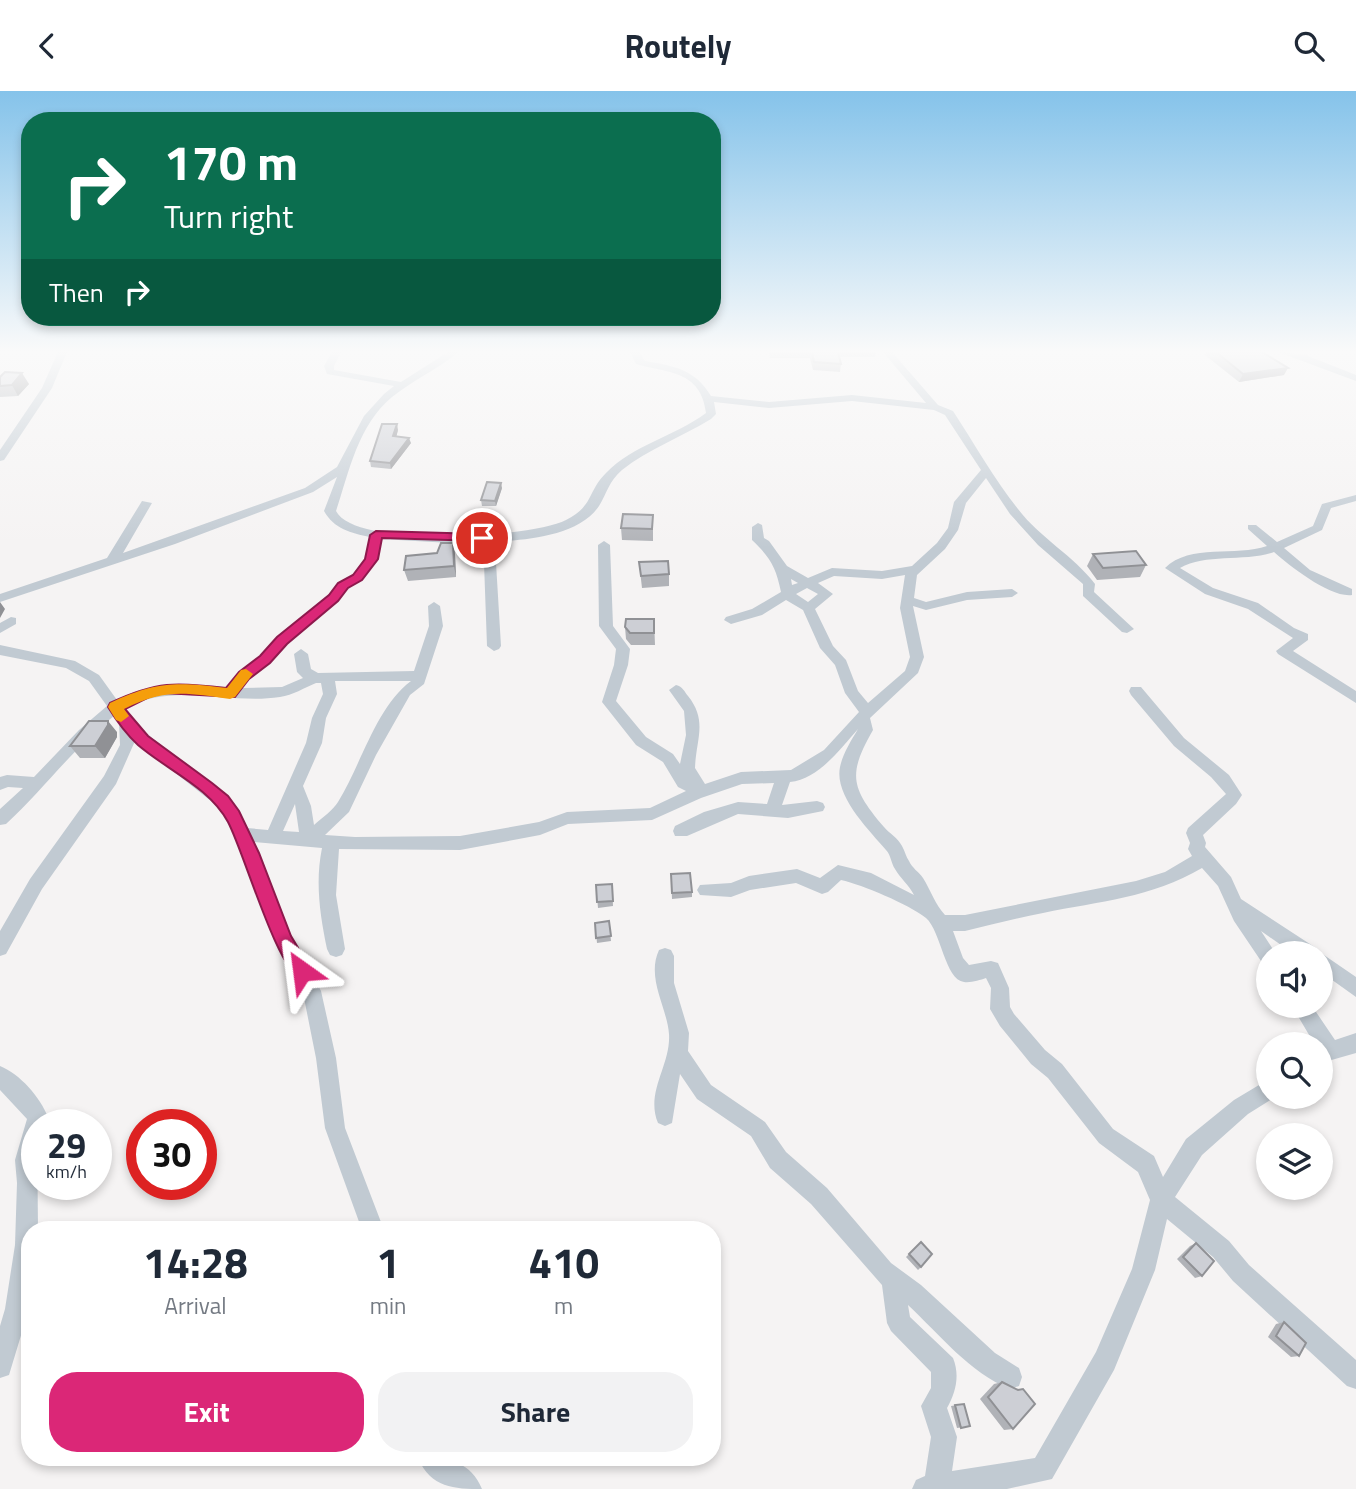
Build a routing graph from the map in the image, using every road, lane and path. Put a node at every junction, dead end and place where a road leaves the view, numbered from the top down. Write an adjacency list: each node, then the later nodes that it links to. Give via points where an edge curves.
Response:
1 (27, 417): 6 (street)
2 (369, 417): 5 (street)
3 (709, 417): 13 (street, via 615,470 586,512 554,530)
4 (952, 417): 7 (street)
5 (349, 457): 12 (street, via 330,511 336,522); 16 (street, via 341,468 296,496)
6 (0, 458)
7 (986, 471): 18 (street, via 960,502 954,528 941,546); 28 (street, via 1022,521 1082,576 1089,585 1087,593)
8 (1356, 498): 15 (street, via 1325,506 1318,529)
9 (146, 503): 16 (street)
10 (758, 527): 17 (street, via 758,540)
11 (1252, 527): 15 (street)
12 (376, 535): 13 (street, via 433,543); 36 (street, via 372,559 357,578 244,675)
13 (502, 538): 29 (street, via 490,563)
14 (604, 545): 44 (street, via 606,626 622,649 609,702 641,741 668,758 684,783)
15 (1275, 546): 20 (street, via 1306,573); 37 (street, via 1254,554 1196,558 1171,568 1209,591 1253,606 1303,637 1283,651)
16 (113, 559): 23 (street)
17 (783, 569): 19 (street); 22 (street)
18 (907, 574): 19 (street, via 832,572); 24 (street)
19 (809, 582): 22 (street); 26 (street, via 827,594)
20 (1348, 592)
21 (1012, 593): 24 (street, via 967,596 926,606)
22 (788, 595): 26 (street); 27 (street)
23 (0, 598)
24 (907, 600): 38 (street, via 917,657 911,673)
25 (434, 606): 32 (street, via 436,626)
26 (808, 608): 38 (street)
27 (731, 620)
28 (1127, 628)
29 (494, 646)
30 (0, 650): 39 (street, via 82,670 102,687)
31 (301, 654): 33 (street, via 304,672)
32 (421, 676): 33 (street); 51 (street, via 405,692 342,808)
33 (322, 678): 36 (street, via 285,691); 43 (street, via 330,694)
34 (676, 690): 44 (street, via 691,710 693,735 687,768)
35 (1136, 691): 53 (street, via 1180,743 1228,784 1234,795 1194,833)
36 (230, 694): 39 (street, via 163,688 145,693)
37 (1356, 698)
38 (864, 714): 40 (street, via 829,754 804,771); 56 (street, via 866,730 847,769 849,786 878,833 895,848)
39 (120, 715): 41 (street, via 79,738); 49 (street, via 143,740 222,801); 59 (street, via 128,745 110,781 36,884)
40 (783, 778): 44 (street, via 741,778); 46 (street)
41 (38, 783): 42 (street); 47 (street)
42 (0, 784)
43 (295, 786): 50 (street); 51 (street, via 307,811 304,820)
44 (701, 791): 52 (street, via 652,814 568,818 460,843)
45 (817, 807): 46 (street)
46 (773, 810): 48 (street, via 738,809)
47 (0, 819)
48 (681, 831)
49 (242, 834): 50 (street); 72 (street, via 283,940 312,991 335,1128)
50 (273, 836): 51 (street)
51 (309, 839): 52 (street)
52 (332, 842): 60 (street, via 325,896)
53 (1202, 859): 55 (street, via 1225,883); 56 (street, via 1170,879 1136,888 965,923)
54 (706, 890): 56 (street, via 731,890 797,876 821,887 838,872 876,884)
55 (1235, 904): 57 (street); 58 (street)
56 (936, 918): 70 (street, via 965,974 991,969 1007,1020 1106,1136 1146,1164)
57 (1258, 941)
58 (1290, 941)
59 (0, 948)
60 (336, 949)
61 (665, 956): 66 (street, via 666,983 679,1033)
62 (1333, 970): 63 (street)
63 (1356, 988)
64 (1356, 1043): 65 (street)
65 (1333, 1050)
66 (678, 1054): 69 (street, via 669,1076); 73 (street, via 704,1092 758,1129 778,1160 819,1196)
67 (0, 1076): 71 (street, via 38,1117 26,1160)
68 (1256, 1097): 70 (street, via 1194,1147)
69 (665, 1116)
70 (1161, 1200): 77 (street, via 1221,1249 1241,1273); 79 (street, via 1143,1270 1105,1361 1043,1471)
71 (27, 1221)
72 (370, 1221)
73 (893, 1278): 76 (street, via 986,1362); 79 (street, via 899,1323 944,1367 943,1391 934,1406 944,1437)
74 (21, 1280): 75 (street)
75 (0, 1366)
76 (1010, 1377)
77 (1356, 1377)
78 (441, 1466): 80 (street)
79 (930, 1488)
80 (469, 1489)

